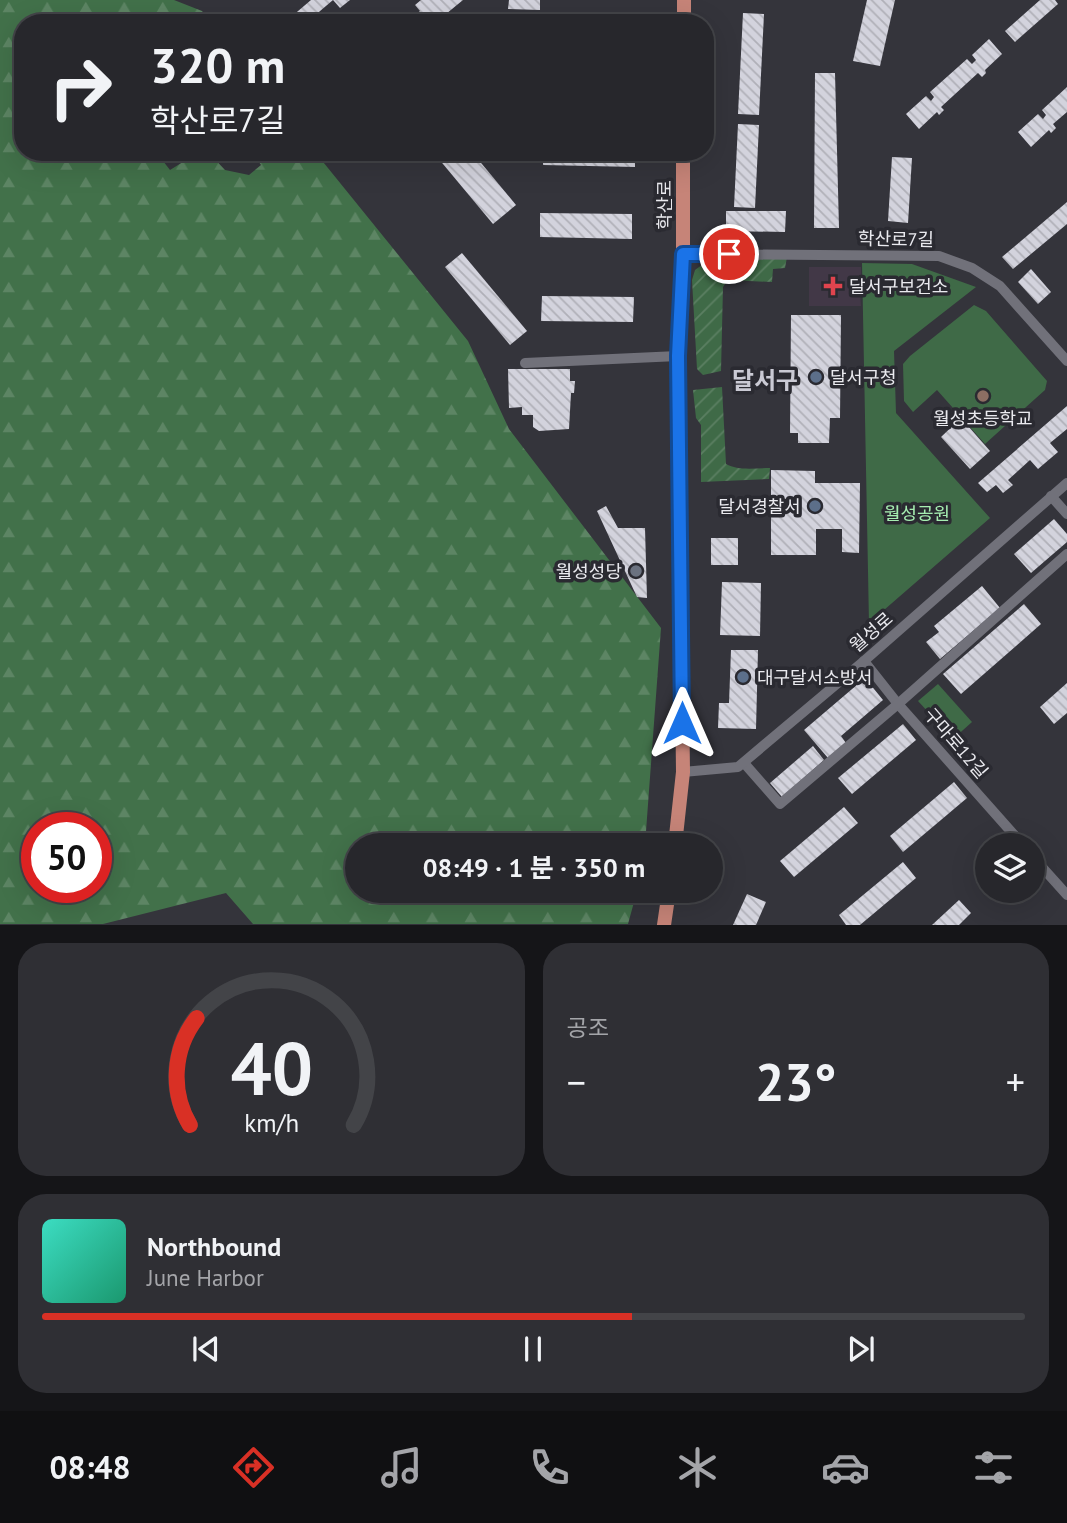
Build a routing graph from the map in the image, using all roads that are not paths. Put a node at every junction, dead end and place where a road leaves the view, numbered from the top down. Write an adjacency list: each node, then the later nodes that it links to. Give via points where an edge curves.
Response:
1 (683, 161): 2 (main road, 학산로)
2 (683, 254): 3 (main road, 학산로); 4 (street, 학산로7길, via 939,256 972,268 1000,286)
3 (678, 356): 5 (street); 13 (main road, 학산로)
4 (1067, 361)
5 (525, 363)
6 (1067, 483): 7 (street, 월성로)
7 (1051, 496): 8 (street); 10 (street, 월성로)
8 (1067, 514)
9 (1067, 554): 11 (street)
10 (864, 661): 11 (street, 구마로12길); 12 (street, 월성로)
11 (898, 704): 12 (street, via 780,804); 15 (street, 구마로12길)
12 (744, 763): 13 (street, 월성로)
13 (682, 772): 14 (main road, 학산로)
14 (676, 833)
15 (1012, 833)
16 (1045, 870): 17 (street)
17 (1067, 895)
18 (667, 903): 19 (main road)
19 (664, 925)

